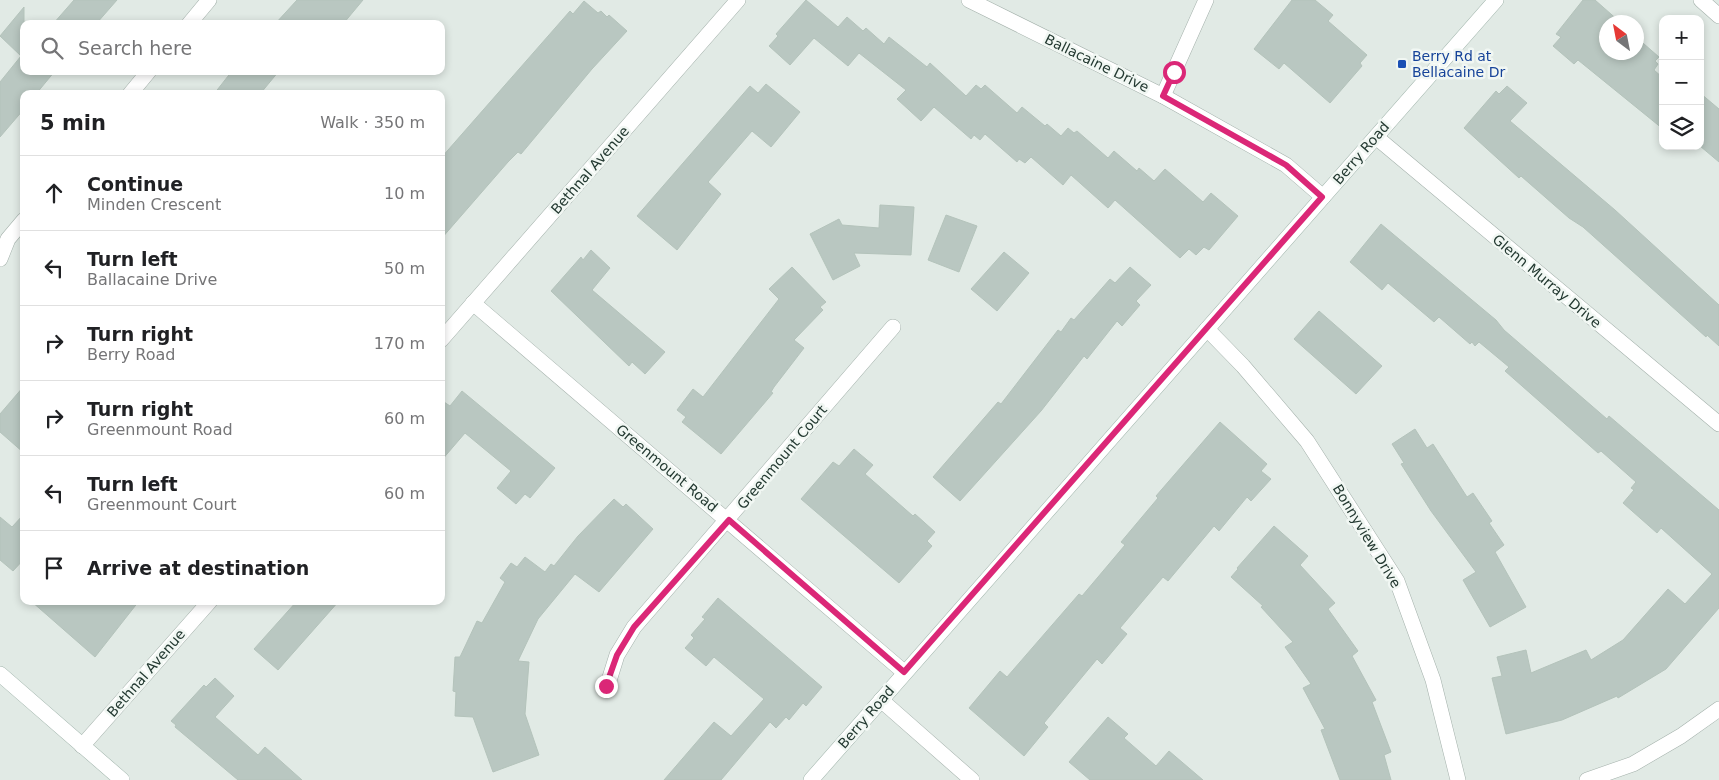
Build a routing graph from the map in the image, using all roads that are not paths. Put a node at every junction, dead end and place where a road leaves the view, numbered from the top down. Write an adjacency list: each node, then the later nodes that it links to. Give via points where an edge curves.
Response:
1 (209, 0): 8 (street)
2 (738, 0): 16 (street, Bethnal Avenue)
3 (969, 0): 11 (street, Ballacaine Drive)
4 (1206, 0): 11 (street)
5 (1496, 0): 12 (street, Berry Road)
6 (1701, 0): 7 (street)
7 (1719, 16)
8 (192, 20)
9 (146, 75): 10 (street)
10 (133, 90)
11 (1163, 96): 13 (street, Ballacaine Drive, via 1286,165)
12 (1376, 137): 13 (street, Berry Road); 20 (street, Glenn Murray Drive)
13 (1322, 197): 18 (street, Berry Road)
14 (20, 225): 15 (street, via 8,239)
15 (0, 258)
16 (473, 303): 19 (street, Bethnal Avenue); 21 (street, Greenmount Road)
17 (893, 327): 21 (street, Greenmount Court)
18 (1207, 329): 23 (street, Berry Road); 32 (street, Bonnyview Drive, via 1307,441 1397,580 1433,680)
19 (445, 335)
20 (1719, 424)
21 (729, 520): 23 (street, Greenmount Road); 25 (street, Greenmount Court, via 634,627 617,655)
22 (206, 605): 28 (street, Bethnal Avenue)
23 (904, 672): 26 (street, Berry Road)
24 (0, 674): 28 (street)
25 (606, 686)
26 (881, 700): 30 (street, Berry Road); 31 (street)
27 (1719, 709): 33 (street, via 1633,764)
28 (82, 746): 29 (street)
29 (122, 780)
30 (811, 780)
31 (972, 780)
32 (1458, 780)
33 (1587, 780)

